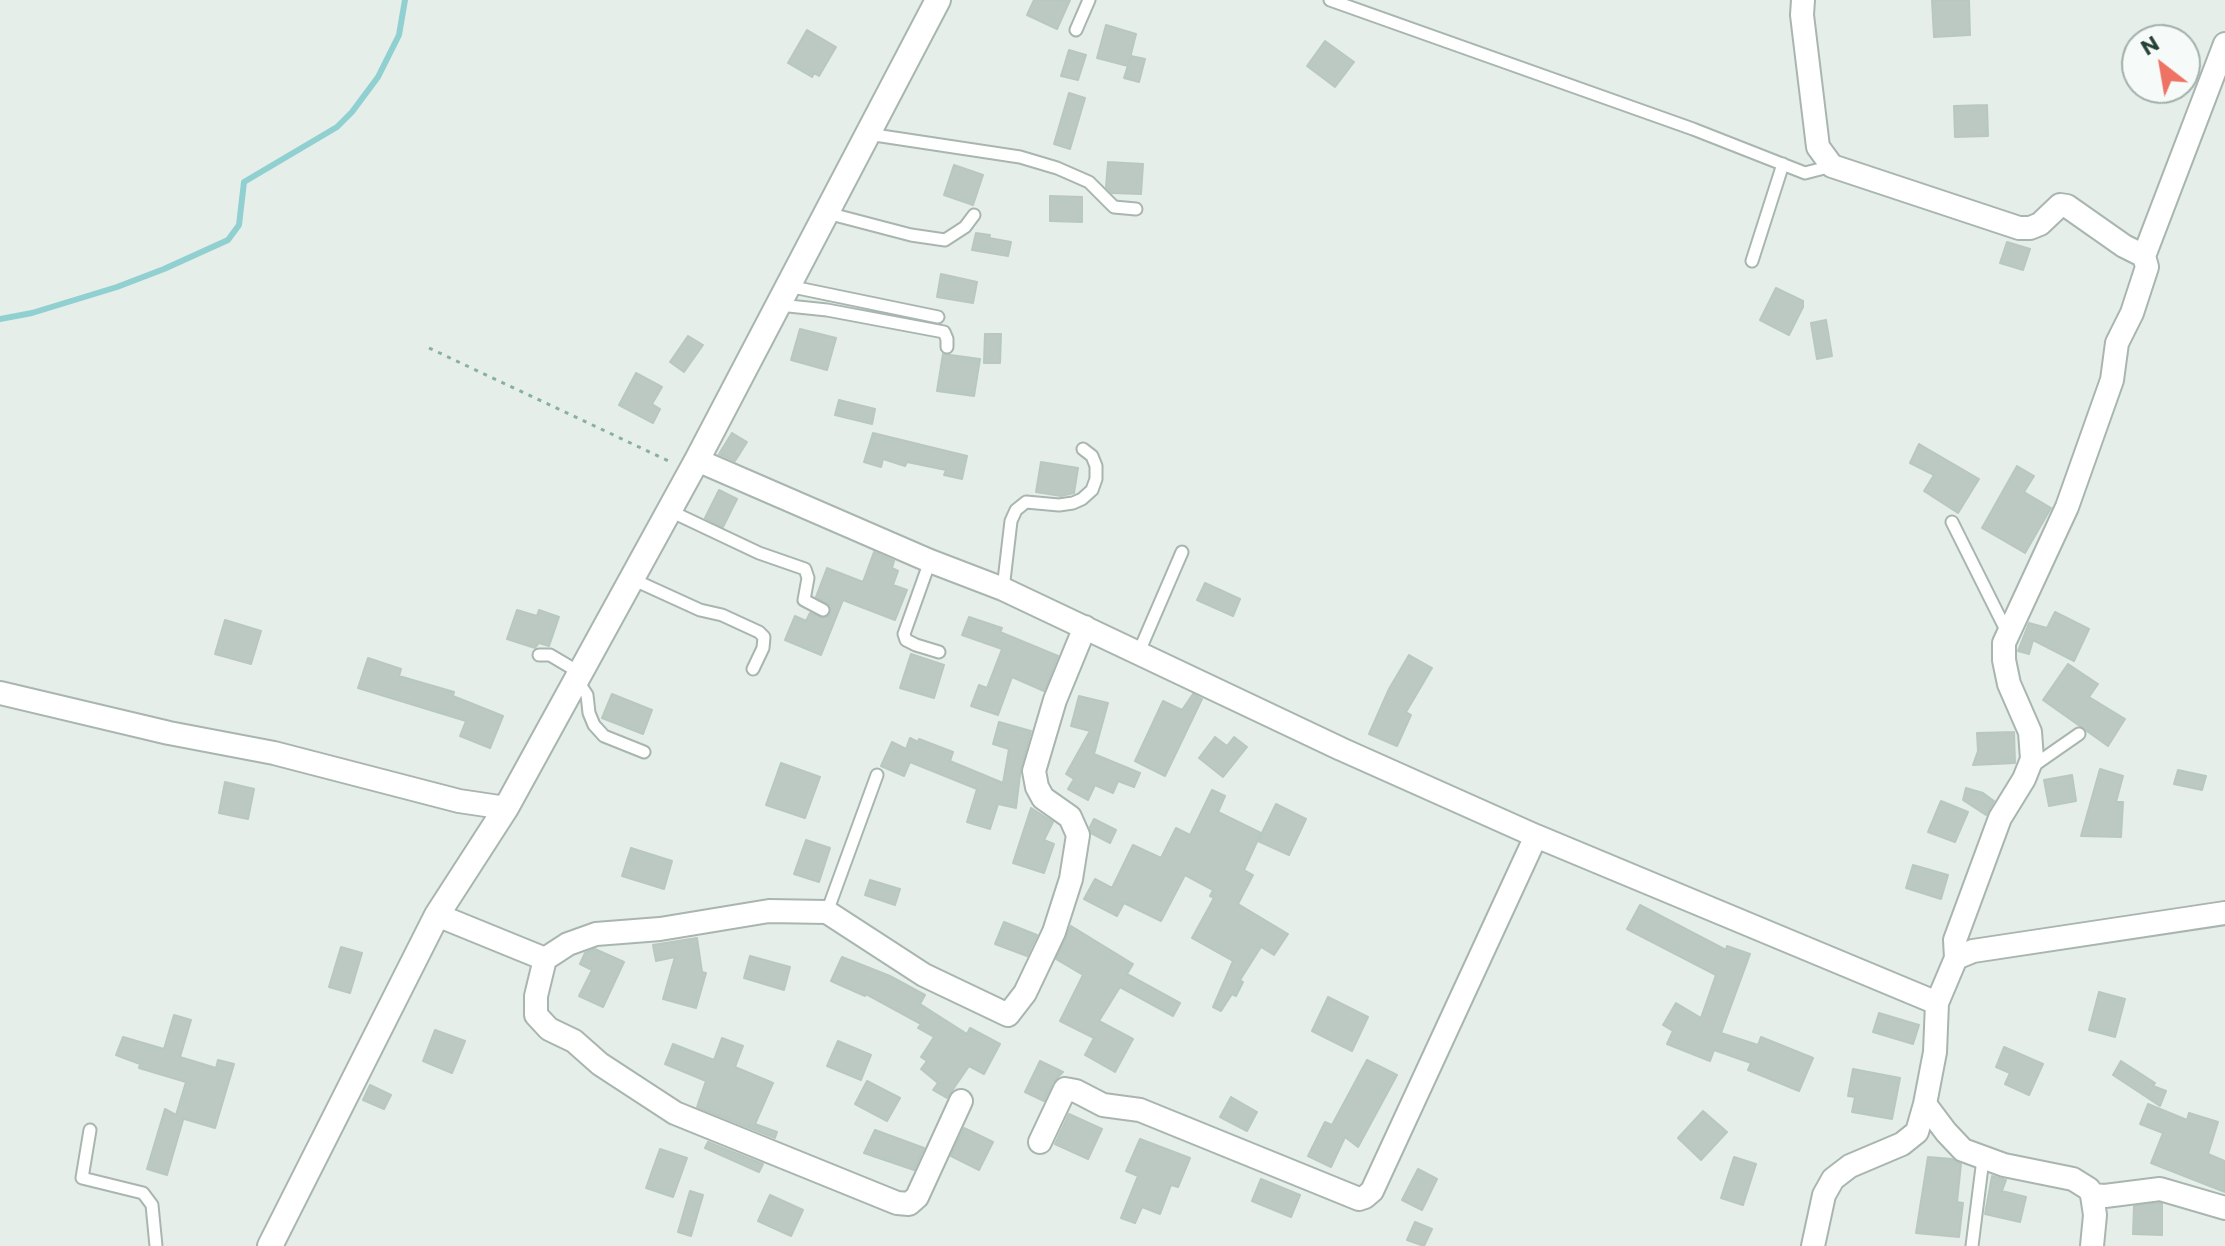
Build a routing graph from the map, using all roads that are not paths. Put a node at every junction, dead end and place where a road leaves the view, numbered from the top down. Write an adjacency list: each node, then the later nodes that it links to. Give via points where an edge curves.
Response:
1 (938, 0): 7 (street)
2 (1089, 0): 5 (lane)
3 (1330, 0): 8 (lane)
4 (1803, 0): 9 (street, via 1816,138)
5 (1076, 30)
6 (2225, 44): 13 (street)
7 (868, 134): 10 (lane, via 1020,157 1089,182 1114,207); 11 (street)
8 (1783, 164): 9 (lane, via 1805,173); 14 (lane)
9 (1832, 166): 13 (street, via 2019,228 2040,224 2060,205 2067,206)
10 (1136, 209)
11 (827, 213): 12 (lane, via 945,240); 15 (street)
12 (974, 215)
13 (2144, 256): 28 (street, via 2143,285 2117,343 2099,422 2050,546)
14 (1752, 261)
15 (783, 295): 16 (lane); 17 (lane, via 944,332); 19 (street)
16 (938, 317)
17 (947, 347)
18 (1083, 449): 25 (lane, via 1096,466 1092,490 1073,503 1026,502 1016,510)
19 (694, 466): 20 (street); 23 (street)
20 (668, 510): 24 (street); 26 (lane, via 805,569 804,600)
21 (1952, 522): 28 (lane)
22 (1182, 552): 30 (lane)
23 (930, 561): 25 (street); 29 (lane, via 904,634 906,640)
24 (632, 579): 32 (lane, via 759,632 763,648); 33 (street)
25 (1003, 589): 27 (street)
26 (823, 610)
27 (1085, 627): 30 (street); 41 (street, via 1034,771 1043,798 1070,817 1078,835 1071,879 1054,932 1025,993 1008,1015 924,975)
28 (2007, 632): 37 (street, via 2004,660 2012,695 2030,732)
29 (939, 652)
30 (1138, 654): 40 (street)
31 (539, 655): 33 (lane, via 550,655)
32 (753, 669)
33 (579, 675): 36 (lane, via 594,725 604,736); 39 (street)
34 (0, 693): 39 (street)
35 (2079, 734): 37 (lane)
36 (644, 752)
37 (2029, 768): 44 (street, via 2000,818 1955,940)
38 (877, 775): 41 (lane)
39 (506, 808): 43 (street)
40 (1536, 836): 46 (street); 50 (street, via 1365,1197 1359,1199 1140,1110 1103,1105 1065,1089)
41 (827, 912): 45 (street, via 769,911 596,934)
42 (2225, 913): 44 (street, via 1987,948)
43 (437, 915): 45 (street); 55 (street)
44 (1956, 958): 46 (street)
45 (545, 959): 47 (street, via 536,1015 549,1029 675,1113 897,1203 909,1204 917,1197)
46 (1937, 1003): 48 (street)
47 (961, 1101)
48 (1925, 1104): 51 (street, via 1963,1150); 56 (street, via 1917,1132 1833,1179 1824,1195)
49 (90, 1130): 54 (lane, via 82,1178 143,1193 152,1205)
50 (1040, 1142)
51 (1983, 1159): 52 (street, via 2073,1179); 57 (lane)
52 (2092, 1195): 53 (street, via 2160,1189); 58 (street)
53 (2225, 1208)
54 (156, 1246)
55 (270, 1246)
56 (1813, 1246)
57 (1972, 1246)
58 (2092, 1246)

